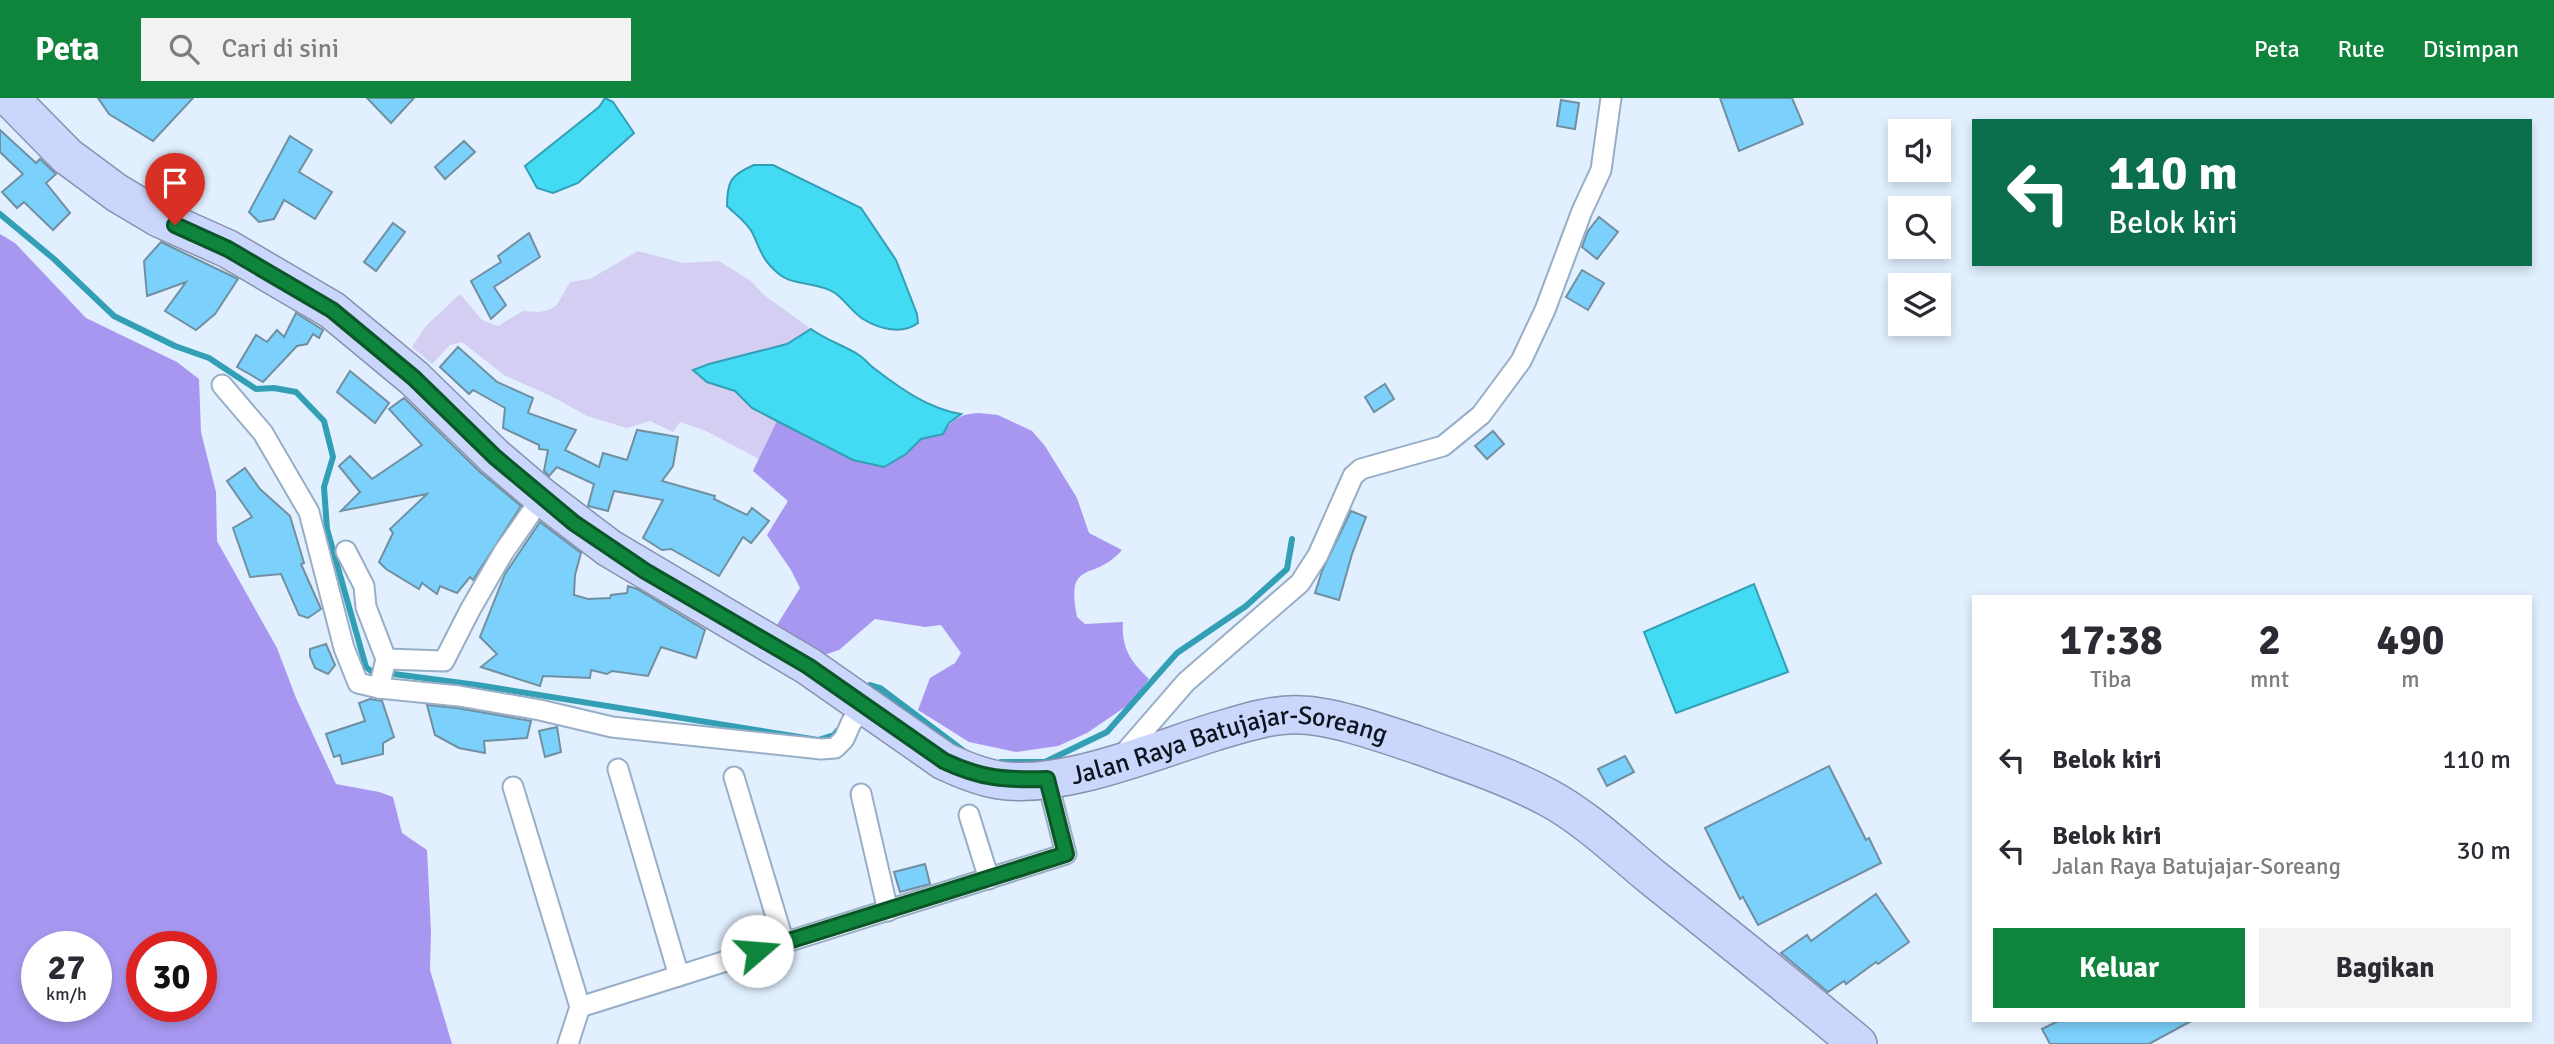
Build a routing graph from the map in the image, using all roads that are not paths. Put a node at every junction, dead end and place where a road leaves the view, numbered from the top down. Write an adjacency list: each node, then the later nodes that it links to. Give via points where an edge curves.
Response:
1 (1611, 98): 8 (street, via 1601,170 1521,361 1492,401 1443,446 1361,469 1353,476 1318,555 1300,583 1186,682)
2 (13, 99): 4 (highway, Jalan Raya Batujajar-Soreang, via 67,156 117,193 228,249 332,310 414,378)
3 (222, 386): 6 (street, via 263,433 309,512 358,683)
4 (542, 497): 6 (street, via 502,553 444,662); 7 (highway, Jalan Raya Batujajar-Soreang, via 618,554 808,666)
5 (346, 551): 6 (street, via 364,586)
6 (382, 673): 7 (street, via 459,696 612,727 821,749 835,748 852,721)
7 (869, 709): 11 (highway, Jalan Raya Batujajar-Soreang, via 959,768 1000,780)
8 (1117, 762): 11 (highway, Jalan Raya Batujajar-Soreang, via 1079,775); 21 (highway, Jalan Raya Batujajar-Soreang, via 1235,726 1302,715 1348,724 1464,761 1548,797 1586,824)
9 (618, 769): 18 (street)
10 (734, 777): 17 (street)
11 (1047, 779): 15 (street, via 1066,854)
12 (513, 787): 19 (street)
13 (861, 794): 16 (street)
14 (970, 815): 15 (street)
15 (989, 879): 16 (street)
16 (888, 911): 17 (street)
17 (784, 943): 18 (street)
18 (679, 976): 19 (street)
19 (580, 1007): 20 (street)
20 (568, 1044)
21 (1857, 1044)

